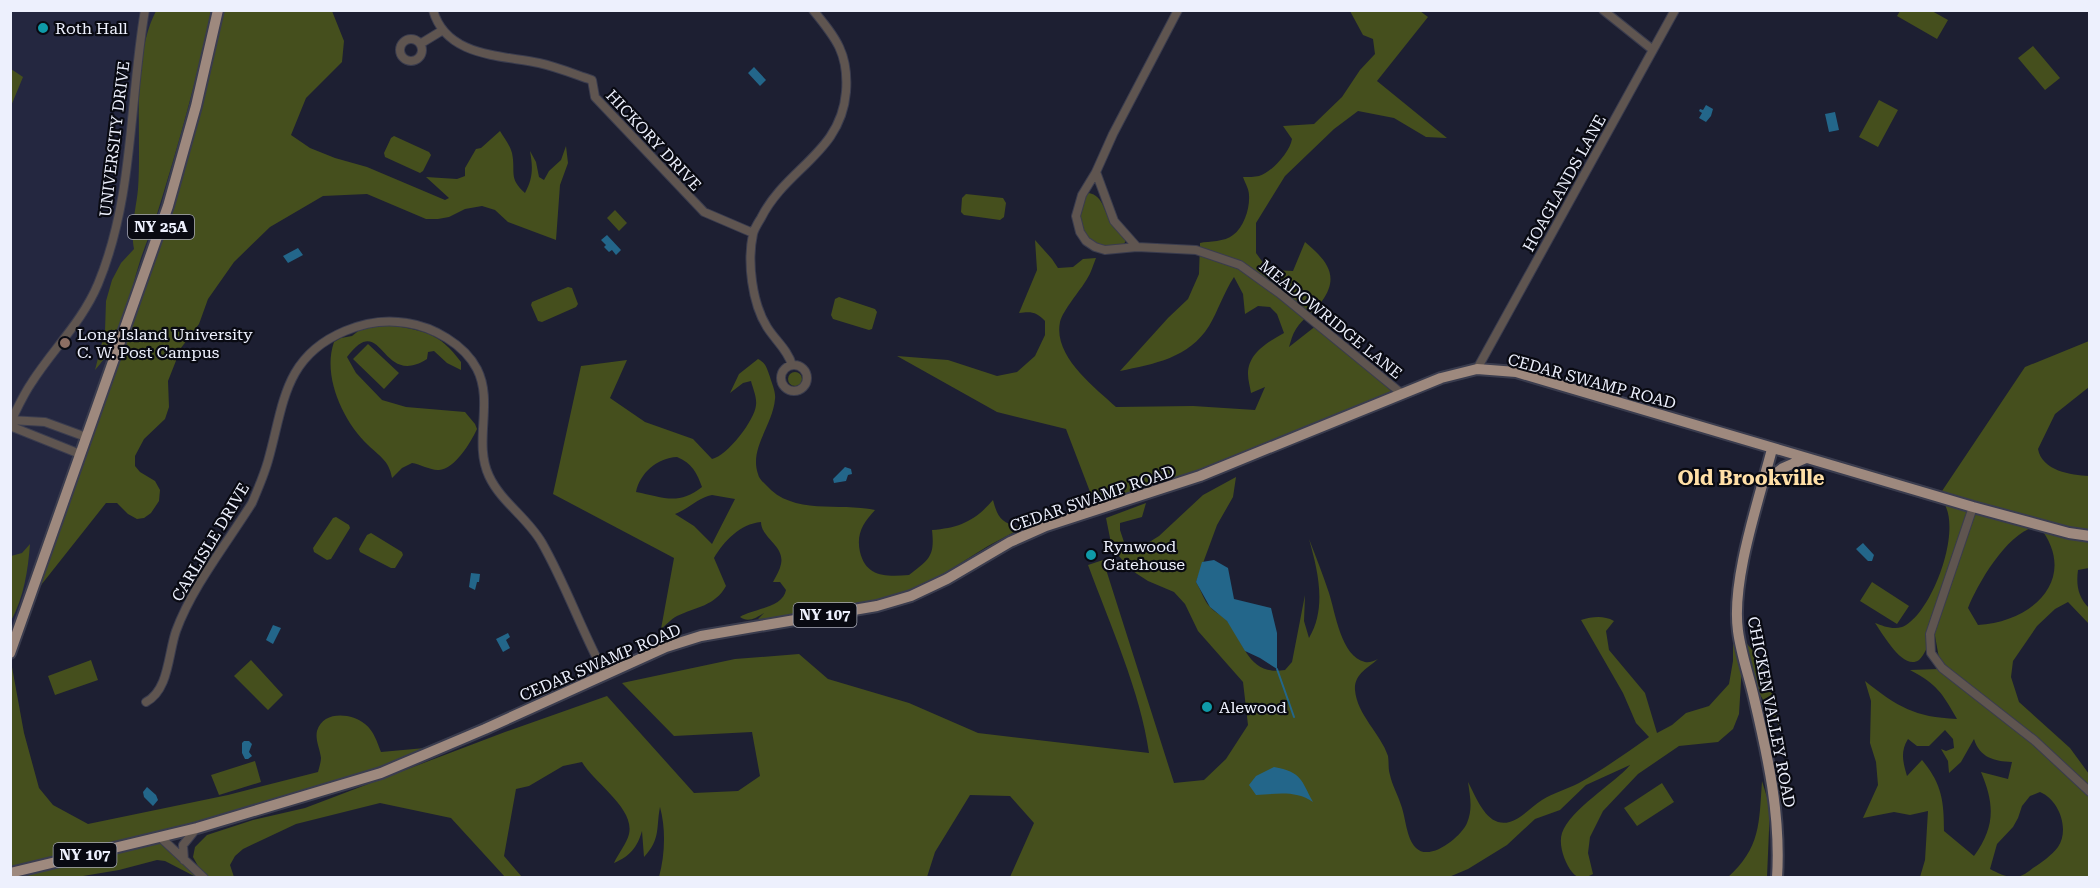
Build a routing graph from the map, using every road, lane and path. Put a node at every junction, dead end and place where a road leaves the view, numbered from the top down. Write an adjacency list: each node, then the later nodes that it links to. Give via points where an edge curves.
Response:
1 (145, 10): 17 (street, UNIVERSITY DRIVE, via 124,188 111,247 84,312 33,381)
2 (218, 10): 18 (main road, NY 25A, via 168,206)
3 (433, 10): 8 (street, HICKORY DRIVE)
4 (813, 10): 12 (street, via 842,51 847,81 842,115 824,146 777,193)
5 (1178, 10): 11 (street, MEADOWRIDGE LANE)
6 (1603, 10): 10 (street)
7 (1675, 10): 10 (street, HOAGLANDS LANE)
8 (443, 30): 9 (street); 12 (street, HICKORY DRIVE, via 473,51 541,63 592,80 595,97 704,212)
9 (420, 44)
10 (1653, 50): 15 (street, HOAGLANDS LANE)
11 (1096, 172): 13 (street, via 1114,221); 13 (street, MEADOWRIDGE LANE, via 1077,207 1080,232 1086,241 1105,250)
12 (753, 233): 14 (street, via 751,271 755,298 766,325)
13 (1137, 247): 16 (street, MEADOWRIDGE LANE, via 1196,250 1240,265)
14 (792, 365)
15 (1477, 369): 16 (main road, CEDAR SWAMP ROAD / NY 107); 19 (main road, CEDAR SWAMP ROAD / NY 107, via 1516,372)
16 (1401, 393): 26 (main road, CEDAR SWAMP ROAD / NY 107, via 1200,476 1046,526 911,596 877,606 701,636)
17 (11, 422): 18 (street, via 45,422); 20 (street)
18 (86, 437): 20 (main road, NY 25A)
19 (1772, 449): 21 (main road, CEDAR SWAMP ROAD / NY 107); 22 (main road, CHICKEN VALLEY ROAD)
20 (80, 454): 25 (main road, NY 25A)
21 (1806, 458): 22 (main road, via 1783,468); 23 (main road, CEDAR SWAMP ROAD / NY 107)
22 (1764, 483): 34 (main road, CHICKEN VALLEY ROAD, via 1745,555 1737,611 1738,632 1776,804)
23 (1973, 507): 24 (main road, CEDAR SWAMP ROAD / NY 107); 28 (street, via 1930,634 1931,653 1942,668 2029,736)
24 (2090, 536)
25 (10, 652)
26 (605, 675): 27 (street, CARLISLE DRIVE, via 541,541 489,476 483,449 483,387 477,370 464,352 436,332 387,320 356,326 323,342 292,376 261,484 182,614 160,687); 29 (main road, CEDAR SWAMP ROAD / NY 107, via 381,772)
27 (146, 702)
28 (2090, 792)
29 (197, 828): 30 (main road, CEDAR SWAMP ROAD / NY 107); 31 (street, via 183,845)
30 (160, 837): 31 (street); 32 (main road, CEDAR SWAMP ROAD / NY 107)
31 (184, 861): 33 (street)
32 (10, 873)
33 (204, 878)
34 (1777, 878)

